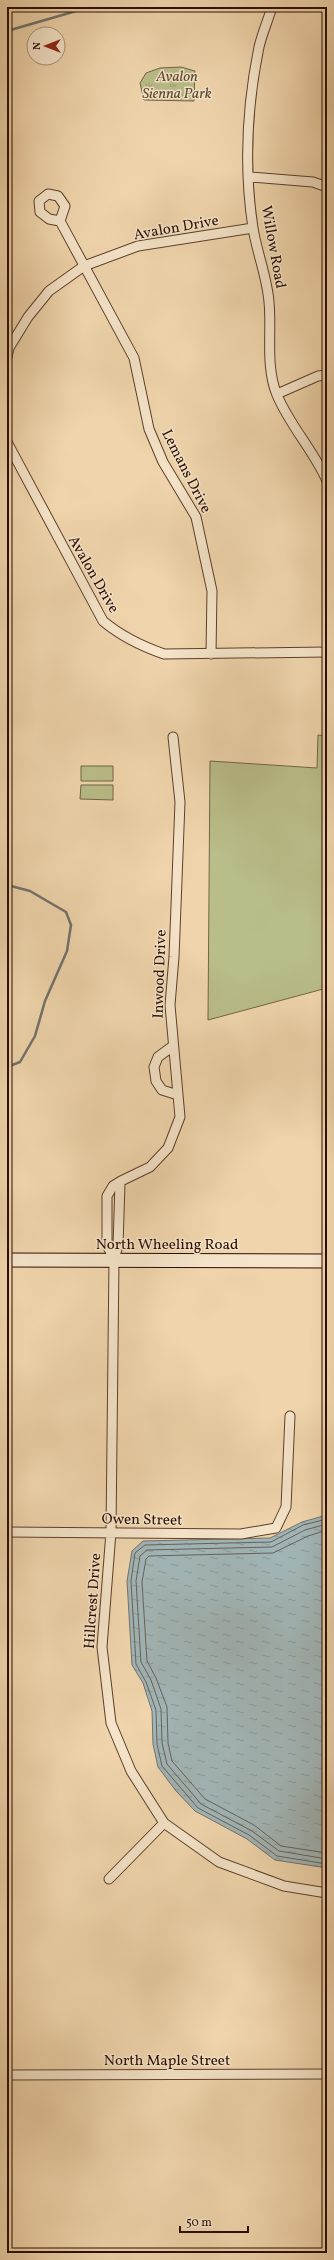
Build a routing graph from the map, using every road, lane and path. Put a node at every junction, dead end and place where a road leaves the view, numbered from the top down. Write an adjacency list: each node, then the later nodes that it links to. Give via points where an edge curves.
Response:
1 (272, 7): 2 (street, Willow Road, via 259,46 250,106)
2 (250, 177): 3 (street, via 313,182); 5 (street, Willow Road)
3 (327, 187)
4 (60, 221): 6 (street, Lemans Drive)
5 (253, 228): 6 (street, Avalon Drive, via 138,246); 9 (street, Willow Road, via 269,301 271,370)
6 (84, 266): 7 (street, Avalon Drive, via 49,291 28,316 9,348); 13 (street, Lemans Drive, via 134,358 149,429 163,462 196,517 212,591)
7 (7, 357)
8 (327, 375): 9 (street, via 318,376)
9 (277, 394): 11 (street, Willow Road)
10 (7, 444): 13 (street, Avalon Drive, via 103,621 121,636 142,647 164,654)
11 (327, 481)
12 (327, 652): 13 (street, Avalon Drive)
13 (212, 654)
14 (174, 737): 15 (street, Inwood Drive, via 180,802 170,1005)
15 (174, 1046): 16 (street, Inwood Drive); 16 (street, via 158,1057 154,1067 156,1082 162,1090)
16 (178, 1096): 17 (street, Inwood Drive, via 180,1116 168,1148 150,1167 113,1186 107,1196 107,1245)
17 (114, 1259): 18 (main road, North Wheeling Road); 19 (main road, North Wheeling Road); 22 (street, Hillcrest Drive)
18 (7, 1260)
19 (327, 1261)
20 (290, 1416): 22 (street, Owen Street, via 286,1507 276,1528 241,1534)
21 (7, 1532): 22 (street, Owen Street)
22 (111, 1532): 23 (street, Hillcrest Drive, via 102,1647 111,1723 131,1771)
23 (164, 1823): 24 (street); 25 (street, Hillcrest Drive, via 219,1862 284,1886)
24 (109, 1879)
25 (327, 1893)
26 (327, 2074): 27 (street, North Maple Street)
27 (7, 2075)

